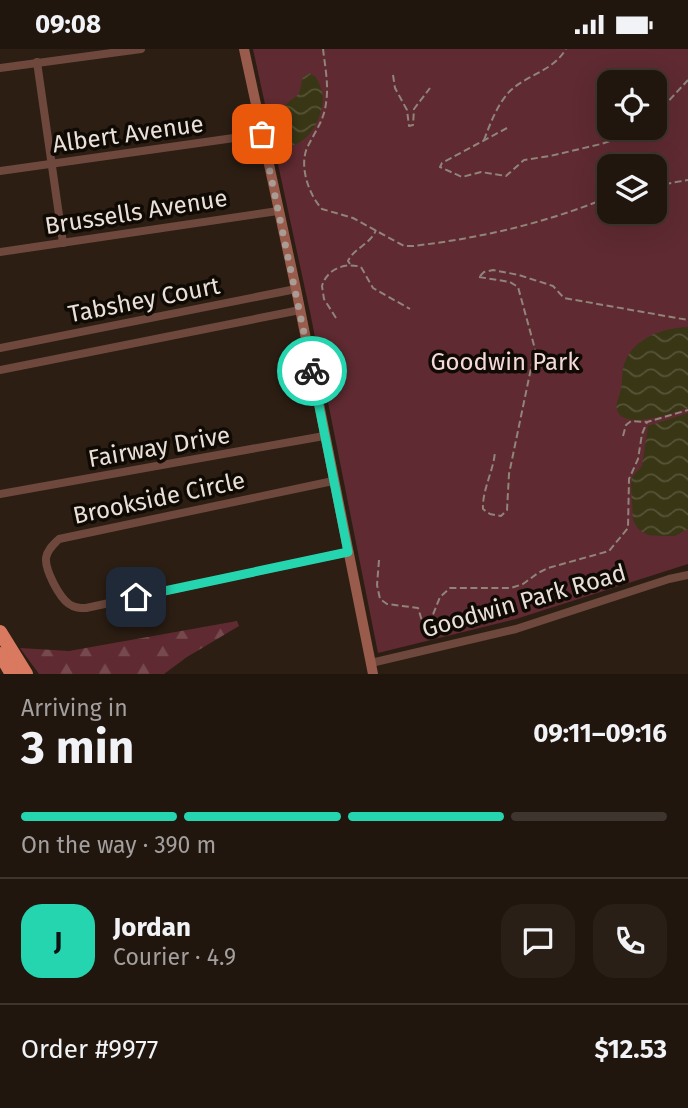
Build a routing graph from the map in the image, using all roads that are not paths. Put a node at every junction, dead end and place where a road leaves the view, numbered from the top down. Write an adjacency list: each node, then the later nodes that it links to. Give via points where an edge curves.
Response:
1 (141, 49): 3 (street)
2 (244, 49): 5 (main road)
3 (37, 62): 4 (street); 6 (street)
4 (0, 68)
5 (262, 134): 6 (street, Albert Avenue); 8 (main road)
6 (52, 164): 7 (street, Albert Avenue); 9 (street)
7 (0, 171)
8 (278, 211): 9 (street, Brussells Avenue); 11 (main road)
9 (63, 243): 10 (street, Brussells Avenue)
10 (0, 252)
11 (296, 289): 12 (main road); 13 (street, Tabshey Court)
12 (300, 310): 14 (street); 15 (main road)
13 (0, 348)
14 (0, 370)
15 (324, 436): 16 (main road); 17 (street, Fairway Drive)
16 (333, 481): 18 (main road); 18 (street, Brookside Circle, via 59,539 46,557 48,569 68,604 86,608)
17 (0, 493)
18 (348, 552): 22 (main road)
19 (688, 575): 22 (street, Goodwin Park Road)
20 (0, 632): 24 (highway)
21 (0, 654): 23 (highway)
22 (372, 669)
23 (12, 674)
24 (26, 674)

